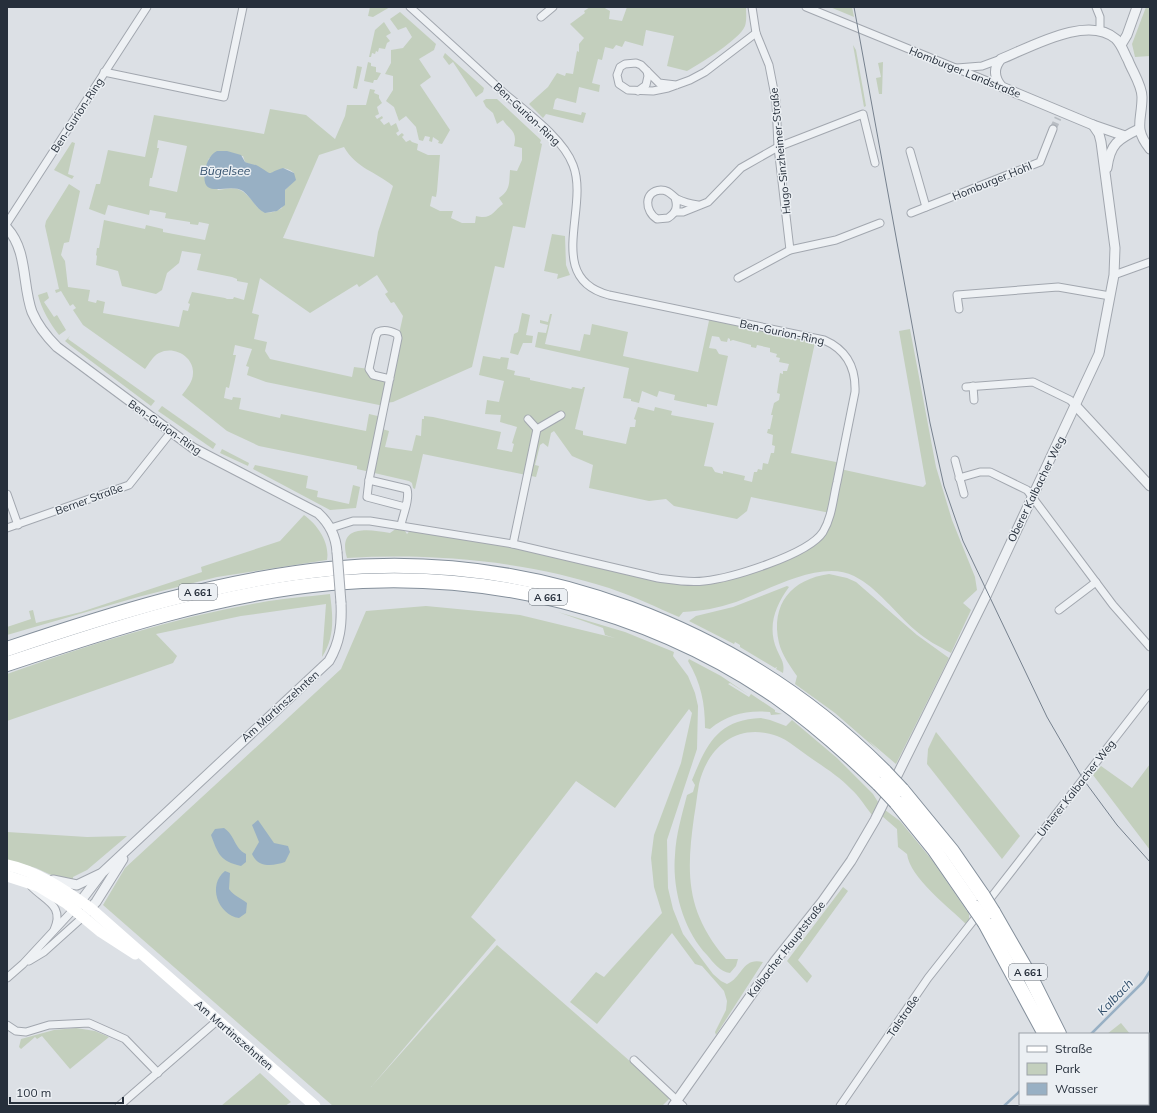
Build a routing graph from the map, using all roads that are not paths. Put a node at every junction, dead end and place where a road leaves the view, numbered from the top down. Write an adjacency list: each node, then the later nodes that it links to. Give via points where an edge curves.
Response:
1 (146, 7): 16 (street, Ben-Gurion-Ring)
2 (243, 7): 16 (street, via 224,97)
3 (410, 7): 62 (street, Ben-Gurion-Ring, via 544,129 569,157 576,174 574,266 578,275 591,289 609,296 824,340 844,353 850,361 856,382 828,523 814,542 800,550 726,577 682,581 658,578)
4 (553, 7): 9 (street)
5 (752, 7): 11 (street, Hugo-Sinzheimer-Straße)
6 (806, 7): 14 (street, Homburger Landstraße)
7 (1096, 7): 10 (street, via 1100,17)
8 (1137, 7): 12 (street)
9 (541, 17)
10 (1100, 30): 12 (street); 13 (street, via 1072,31)
11 (756, 33): 17 (street, via 705,72); 24 (street, Hugo-Sinzheimer-Straße, via 769,65 776,101)
12 (1121, 45): 22 (street, via 1141,91)
13 (1001, 59): 14 (street, via 970,68); 18 (street, via 997,63 995,73)
14 (953, 68): 18 (street, Homburger Landstraße)
15 (646, 71): 17 (street, via 659,83); 19 (street, via 646,85); 19 (street, via 641,65 630,62 618,71 618,79 623,88)
16 (104, 72): 34 (street, Ben-Gurion-Ring)
17 (676, 85): 19 (street)
18 (1002, 87): 20 (street, Homburger Landstraße, via 1059,115)
19 (638, 91)
20 (1092, 125): 23 (street, Homburger Landstraße); 28 (street, Oberer Kalbacher Weg, via 1099,134)
21 (1053, 129): 31 (street, Homburger Hohl, via 1040,162)
22 (1139, 129): 23 (street, Oberer Kalbacher Weg); 25 (street, via 1143,141)
23 (1125, 136): 28 (street, Oberer Kalbacher Weg, via 1113,146 1108,159)
24 (778, 147): 27 (street, via 863,114); 30 (street, via 741,168 713,198); 37 (street, Hugo-Sinzheimer-Straße)
25 (1150, 149)
26 (910, 151): 31 (street)
27 (875, 164)
28 (1107, 174): 39 (street, Oberer Kalbacher Weg, via 1115,248)
29 (675, 198): 30 (street); 32 (street); 32 (street, via 671,193 660,190 651,194 647,206 652,216 657,219 668,218)
30 (698, 205): 32 (street, via 683,212)
31 (926, 207): 33 (street, Homburger Hohl)
32 (675, 212)
33 (911, 213)
34 (7, 223)
35 (880, 223): 37 (street, via 836,240)
36 (7, 228): 49 (street, Ben-Gurion-Ring, via 12,233 22,256 32,312 49,340)
37 (790, 250): 40 (street)
38 (1150, 262): 39 (street)
39 (1114, 275): 41 (street, Oberer Kalbacher Weg)
40 (738, 278)
41 (1110, 296): 42 (street, via 1058,287 957,295); 45 (street, Oberer Kalbacher Weg, via 1099,354)
42 (958, 309)
43 (390, 379): 43 (street, via 398,338 394,332 382,330 376,336 369,370 373,375); 52 (street)
44 (974, 400): 45 (street, via 970,386 1032,382 1070,400)
45 (1076, 406): 53 (street); 56 (street, Oberer Kalbacher Weg)
46 (561, 415): 48 (street)
47 (528, 419): 48 (street)
48 (537, 429): 62 (street)
49 (171, 432): 58 (street, Berner Straße, via 129,485); 61 (street, Ben-Gurion-Ring, via 204,455 309,507)
50 (955, 460): 51 (street)
51 (959, 478): 55 (street); 56 (street, via 990,472 1027,490)
52 (369, 480): 57 (street, via 367,497); 57 (street, via 407,489)
53 (1150, 486)
54 (7, 494): 58 (street)
55 (964, 494)
56 (1033, 496): 63 (street); 69 (street, Oberer Kalbacher Weg)
57 (405, 507): 59 (street)
58 (18, 525): 60 (street, Berner Straße)
59 (401, 525): 61 (street, Ben-Gurion-Ring, via 364,521 348,522); 62 (street, Ben-Gurion-Ring)
60 (7, 528)
61 (331, 528): 70 (street, Am Martinszehnten, bridge, via 336,543 341,603 340,638 329,662)
62 (513, 544)
63 (1096, 582): 64 (street); 65 (street)
64 (1059, 610)
65 (1150, 647)
66 (7, 649): 69 (highway, A 661, via 167,600 278,576 329,569 392,567 490,573 548,584 609,601 675,626 728,652 801,700 838,728)
67 (7, 664): 69 (highway, A 661, via 92,635 168,614 276,590 331,583 391,580 473,584 546,596 628,621 681,643 719,662 774,696)
68 (1150, 693): 79 (street, Unterer Kalbacher Weg)
69 (891, 787): 78 (highway, A 661, bridge, via 934,849 979,901); 89 (street, Kalbacher Hauptstraße, via 851,861 754,989)
70 (132, 846): 73 (street, Am Martinszehnten); 77 (street, Am Martinszehnten)
71 (7, 865): 72 (main road, Am Martinszehnten)
72 (29, 871): 73 (street, via 71,885 81,884); 76 (main road, Am Martinszehnten)
73 (102, 874): 76 (street, Am Martinszehnten)
74 (7, 876): 75 (main road, Am Martinszehnten)
75 (28, 883): 76 (main road, Am Martinszehnten); 80 (street, via 50,901 56,910 57,922)
76 (77, 905): 77 (main road, Am Martinszehnten); 80 (street)
77 (87, 913): 81 (street, via 44,952); 83 (main road, Am Martinszehnten)
78 (989, 918): 85 (highway, A 661); 86 (highway, A 661, via 1031,978)
79 (968, 927): 92 (street, Talstraße, via 928,978)
80 (54, 932): 81 (street)
81 (24, 964): 82 (street)
82 (7, 978)
83 (218, 1020): 88 (street); 91 (main road, Am Martinszehnten)
84 (7, 1025): 88 (street, via 16,1031 26,1032 49,1025 89,1023 125,1039)
85 (1045, 1033)
86 (1058, 1033)
87 (634, 1060): 89 (street)
88 (158, 1073): 90 (street)
89 (678, 1104)
90 (119, 1106)
91 (315, 1106)
92 (840, 1106)

